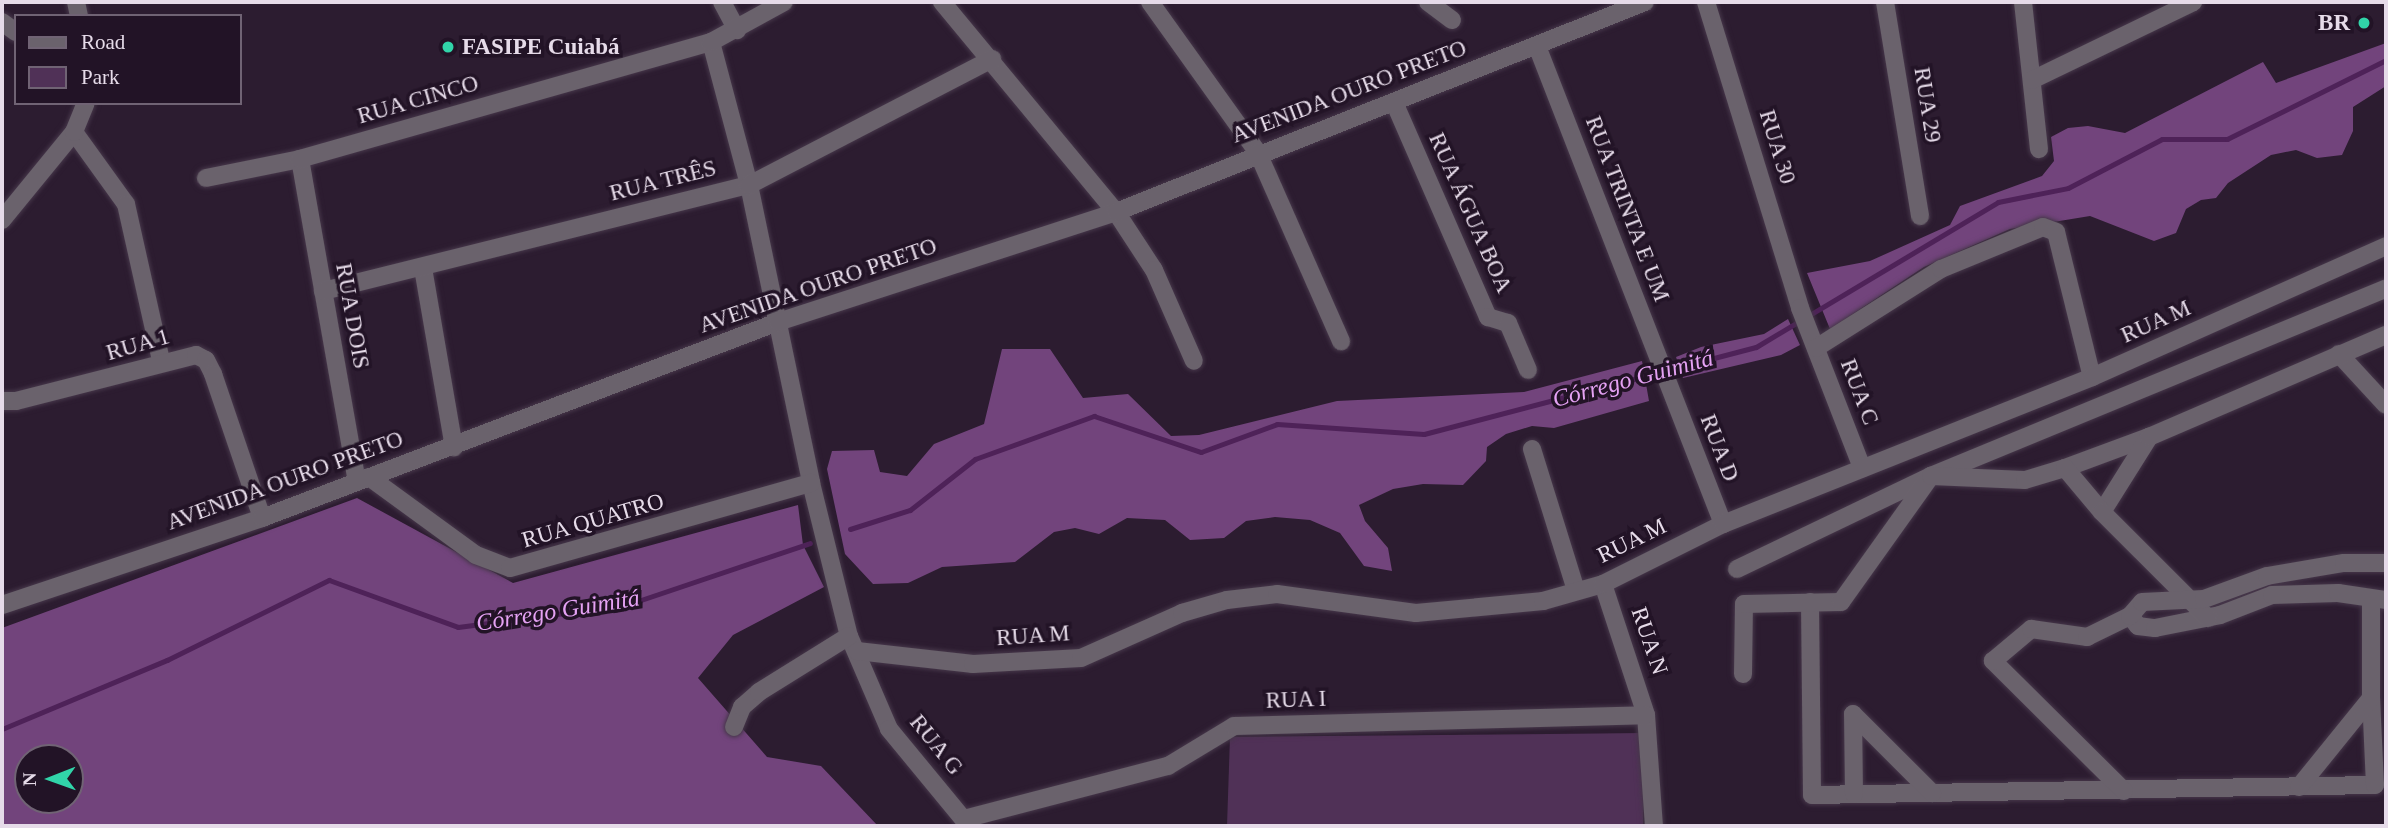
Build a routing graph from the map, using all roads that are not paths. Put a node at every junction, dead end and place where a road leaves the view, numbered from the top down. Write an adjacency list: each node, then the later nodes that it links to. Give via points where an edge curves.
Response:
1 (722, 2): 12 (street)
2 (784, 2): 12 (street, RUA CINCO)
3 (942, 2): 15 (street)
4 (1150, 2): 21 (street)
5 (1428, 2): 11 (street)
6 (1645, 2): 14 (street, AVENIDA OURO PRETO)
7 (1706, 2): 35 (street, RUA 30)
8 (1885, 2): 26 (street, RUA 29)
9 (2023, 2): 16 (street)
10 (2193, 2): 16 (street)
11 (1452, 20)
12 (737, 30): 13 (street, RUA CINCO)
13 (711, 42): 22 (street, RUA CINCO); 24 (street)
14 (1537, 46): 17 (street, AVENIDA OURO PRETO); 41 (street, RUA TRINTA E UM)
15 (992, 58): 24 (street, RUA TRÊS); 25 (street)
16 (2032, 80): 20 (street)
17 (1394, 102): 21 (street, AVENIDA OURO PRETO); 39 (street, RUA ÁGUA BOA, via 1488,317 1508,323)
18 (85, 105): 19 (street)
19 (74, 132): 27 (street); 37 (street, via 126,204)
20 (2039, 149)
21 (1258, 153): 25 (street, AVENIDA OURO PRETO); 34 (street)
22 (300, 159): 23 (street, RUA CINCO); 31 (street, RUA DOIS)
23 (206, 178)
24 (749, 185): 29 (street, RUA TRÊS); 32 (street)
25 (1116, 212): 32 (street, AVENIDA OURO PRETO); 38 (street, via 1154,270)
26 (1920, 216)
27 (2, 220)
28 (2386, 246): 40 (street, RUA M)
29 (422, 268): 31 (street, RUA TRÊS); 45 (street)
30 (2386, 288): 49 (street)
31 (323, 291): 50 (street, RUA DOIS)
32 (778, 322): 45 (street, AVENIDA OURO PRETO); 51 (street)
33 (2386, 335): 36 (street)
34 (1341, 341)
35 (1813, 341): 40 (street, via 1941,270 2043,227 2056,232); 47 (street, RUA C)
36 (2339, 354): 43 (street); 44 (street)
37 (161, 361): 42 (street, RUA 1, via 107,380); 53 (street, RUA 1, via 196,355 206,360)
38 (1194, 361)
39 (1528, 370)
40 (2092, 377): 47 (street, RUA M)
41 (1670, 389): 54 (street, RUA D)
42 (2, 401)
43 (2386, 405)
44 (2149, 437): 48 (street); 52 (street)
45 (454, 447): 50 (street, AVENIDA OURO PRETO)
46 (1532, 449): 59 (street)
47 (1862, 468): 54 (street, RUA M)
48 (2066, 468): 49 (street, via 2025,480); 52 (street)
49 (1931, 476): 57 (street); 63 (street, via 1841,601)
50 (363, 479): 51 (street, RUA QUATRO, via 476,555 510,568 528,567); 53 (street, AVENIDA OURO PRETO)
51 (811, 483): 67 (street)
52 (2102, 512): 61 (street)
53 (262, 518): 64 (street, AVENIDA OURO PRETO)
54 (1723, 524): 58 (street, RUA M)
55 (2344, 563): 56 (street); 60 (street); 61 (street, via 2267,576 2229,593)
56 (2386, 563)
57 (1737, 569)
58 (1603, 584): 59 (street, RUA M); 70 (street, RUA N)
59 (1576, 590): 67 (street, RUA M, via 1531,603 1416,612 1277,594 1227,600 1182,613 1081,658 973,664)
60 (2338, 593): 62 (street); 66 (street, via 2272,595)
61 (2193, 600): 65 (street, via 2142,602); 66 (street)
62 (2379, 601): 69 (street)
63 (1810, 602): 68 (street, via 1744,604); 75 (street, via 1812,795)
64 (2, 606)
65 (2130, 616): 66 (street, via 2145,628); 73 (street, via 2087,637 2031,629 1993,661)
66 (2208, 618)
67 (853, 644): 71 (street, via 759,692 742,708); 76 (street, RUA G, via 889,729)
68 (1743, 674)
69 (2371, 698): 72 (street); 72 (street, via 2375,786)
70 (1646, 715): 76 (street, RUA I, via 1234,726 1168,766); 77 (street, RUA N)
71 (734, 727)
72 (2298, 786): 73 (street)
73 (2124, 791): 74 (street)
74 (1932, 793): 75 (street); 75 (street, via 1853,714)
75 (1854, 794)
76 (967, 822)
77 (1654, 826)

